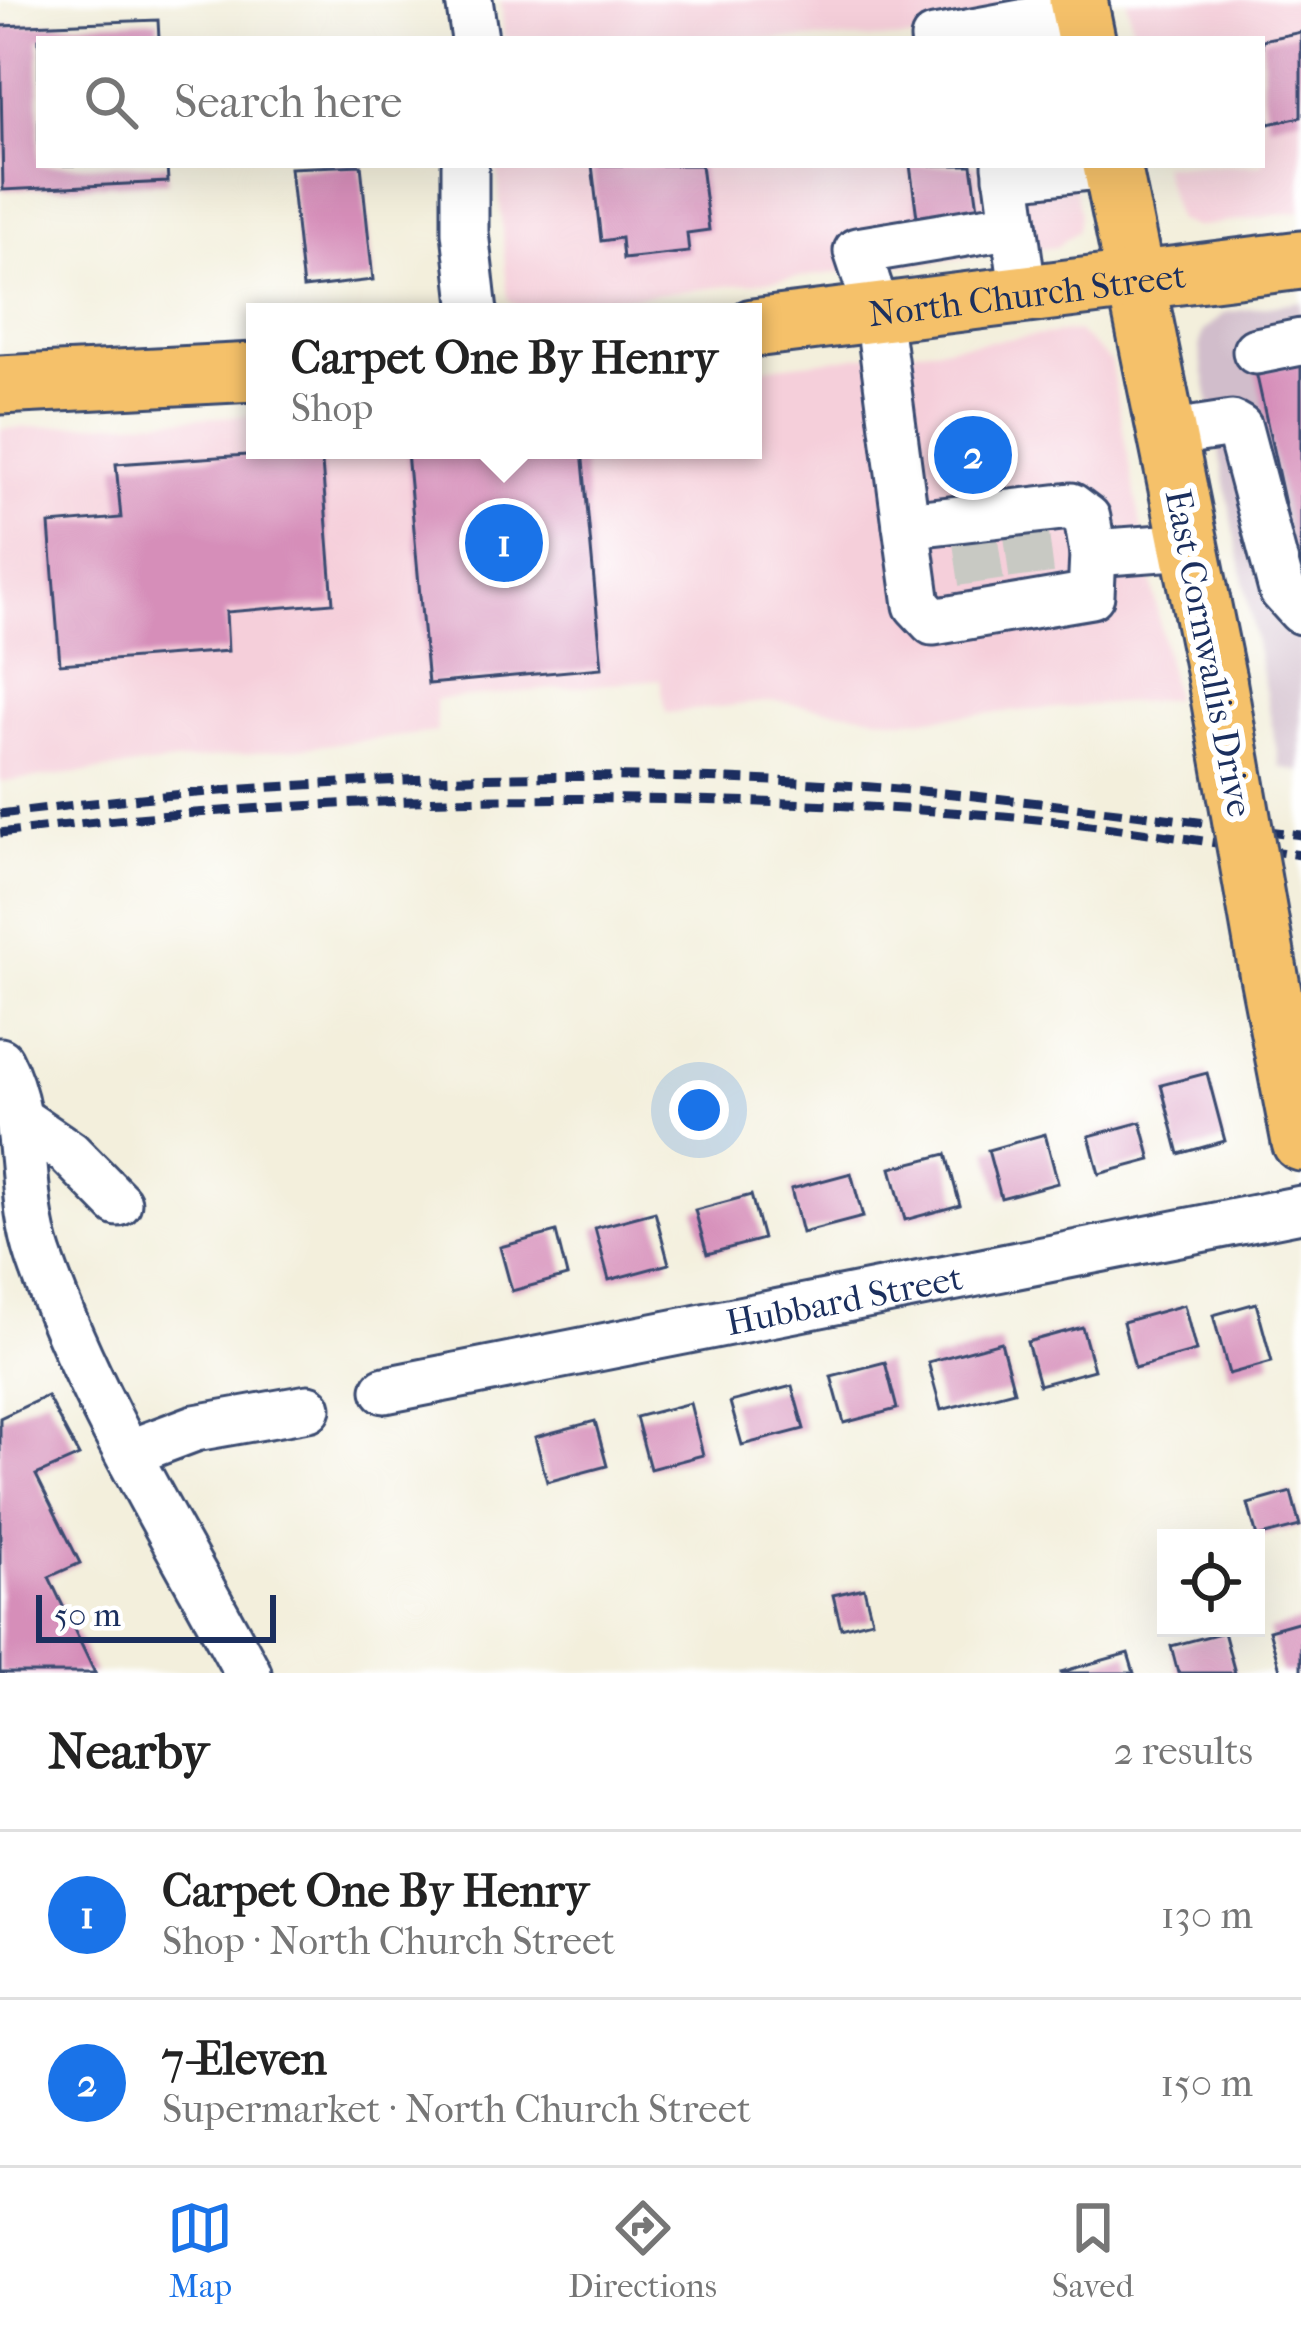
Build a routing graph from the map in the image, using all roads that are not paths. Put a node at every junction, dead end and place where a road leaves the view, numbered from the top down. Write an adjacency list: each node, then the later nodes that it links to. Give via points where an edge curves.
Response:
1 (470, 0): 4 (street)
2 (1081, 17): 3 (street)
3 (988, 35)
4 (475, 36)
5 (465, 168): 13 (street)
6 (1058, 168): 8 (street)
7 (1110, 168): 11 (main road, East Cornwallis Drive)
8 (1006, 171): 9 (street)
9 (1014, 225): 12 (street); 14 (street, via 857,251)
10 (1301, 260): 11 (main road, North Church Street)
11 (1136, 284): 12 (main road, North Church Street); 20 (main road, East Cornwallis Drive)
12 (1024, 297): 14 (main road, North Church Street)
13 (474, 303)
14 (878, 314): 15 (main road, North Church Street); 21 (street)
15 (762, 327)
16 (1301, 342): 17 (street)
17 (1256, 351)
18 (246, 371): 19 (main road)
19 (0, 385)
20 (1168, 434): 22 (main road, East Cornwallis Drive); 24 (street, via 1240,428 1282,590)
21 (906, 525): 23 (street, via 974,528 1071,506 1082,511); 23 (street, via 917,605 933,622 984,603 1091,595)
22 (1190, 546): 23 (street); 27 (main road, East Cornwallis Drive, bridge)
23 (1093, 553)
24 (1301, 611)
25 (0, 1061): 26 (street)
26 (22, 1121): 28 (street); 32 (street, via 21,1175 39,1255)
27 (1301, 1142)
28 (118, 1203)
29 (1301, 1209): 30 (street, Hubbard Street)
30 (385, 1390)
31 (308, 1408): 32 (street, via 195,1428)
32 (131, 1452): 33 (street)
33 (248, 1673)

